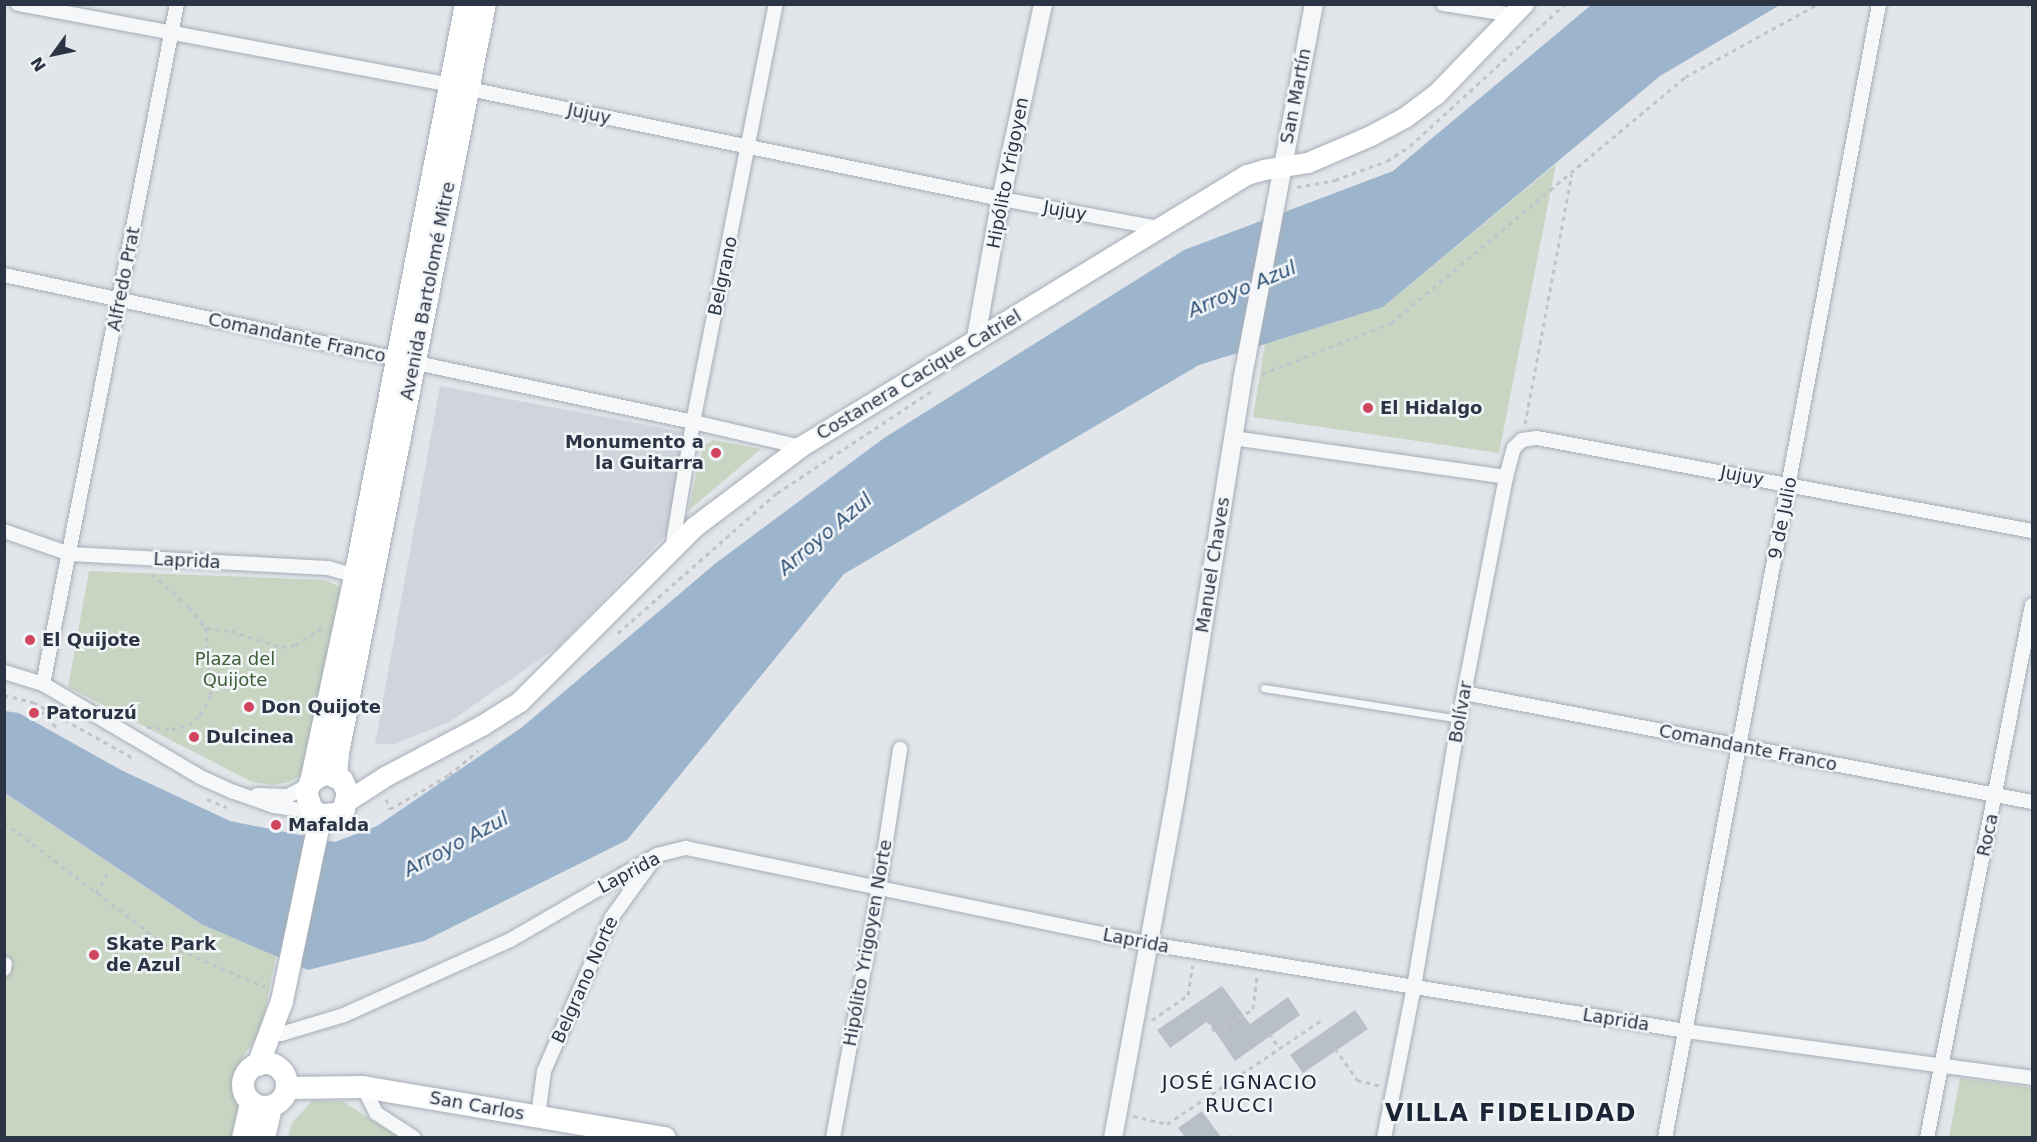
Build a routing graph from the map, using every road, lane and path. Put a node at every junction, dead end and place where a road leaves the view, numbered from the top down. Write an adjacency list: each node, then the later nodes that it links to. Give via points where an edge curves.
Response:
1 (18, 4): 15 (street, Jujuy)
2 (177, 4): 15 (street, Alfredo Prat)
3 (466, 4): 16 (main road, Avenida Bartolomé Mitre)
4 (484, 4): 16 (main road, Avenida Bartolomé Mitre)
5 (776, 4): 17 (street, Belgrano)
6 (1043, 4): 20 (street, Hipólito Yrigoyen)
7 (1314, 4): 19 (street, San Martín)
8 (1443, 4): 14 (street)
9 (1566, 4): 19 (path, via 1418,139 1387,161 1303,187)
10 (1818, 4): 18 (path, via 1685,77)
11 (1879, 4): 33 (street, 9 de Julio)
12 (2025, 4): 13 (path)
13 (2032, 7)
14 (1519, 10): 19 (main road, Costanera Cacique Catriel, via 1436,95 1405,118)
15 (172, 33): 16 (street, Jujuy); 23 (street, Alfredo Prat)
16 (459, 87): 17 (street, Jujuy); 25 (main road, Avenida Bartolomé Mitre)
17 (750, 148): 20 (street, Jujuy); 28 (street, Belgrano)
18 (1572, 174): 26 (path, via 1391,323); 30 (path)
19 (1280, 177): 21 (main road, Costanera Cacique Catriel, via 1264,170 1247,175); 26 (street, Manuel Chaves)
20 (1001, 199): 21 (street, Jujuy); 24 (street, Hipólito Yrigoyen)
21 (1159, 228): 24 (main road, Costanera Cacique Catriel)
22 (4, 275): 23 (street, Comandante Franco)
23 (119, 301): 25 (street, Comandante Franco); 37 (street, Alfredo Prat)
24 (975, 343): 31 (main road, Costanera Cacique Catriel)
25 (406, 362): 28 (street, Comandante Franco); 39 (main road, Avenida Bartolomé Mitre)
26 (1242, 381): 29 (street, Manuel Chaves)
27 (938, 387): 43 (path, via 777,493)
28 (693, 422): 31 (street, Comandante Franco); 36 (street, Belgrano)
29 (1233, 438): 32 (street); 68 (street, Manuel Chaves)
30 (1521, 440): 32 (street, Bolívar, via 1514,448); 33 (street, Jujuy, via 1537,438)
31 (801, 447): 36 (main road, Costanera Cacique Catriel)
32 (1506, 477): 47 (street, Bolívar)
33 (1789, 484): 35 (street, Jujuy); 53 (street, 9 de Julio)
34 (4, 531): 37 (street, Laprida)
35 (2032, 531)
36 (672, 549): 56 (main road, Costanera Cacique Catriel, via 520,702)
37 (70, 554): 38 (street, Laprida); 45 (street)
38 (138, 558): 39 (street, Laprida, via 328,568); 42 (path)
39 (364, 578): 41 (main road); 55 (main road)
40 (2032, 604): 59 (street, Roca)
41 (348, 607): 42 (path, via 333,622 295,645 282,647 231,631); 57 (main road)
42 (206, 628): 51 (path, via 211,696 200,715 189,725 172,729 142,727)
43 (617, 633)
44 (4, 672): 45 (street)
45 (43, 684): 51 (street)
46 (1264, 688): 49 (lane)
47 (1464, 693): 49 (street, Bolívar); 53 (street, Comandante Franco)
48 (33, 702): 50 (path)
49 (1459, 719): 71 (street, Bolívar)
50 (58, 729)
51 (129, 734): 58 (street, via 200,777)
52 (485, 745): 56 (path, via 449,775 390,809)
53 (1740, 747): 59 (street, Comandante Franco); 76 (street, 9 de Julio)
54 (900, 749): 66 (street, Hipólito Yrigoyen Norte)
55 (336, 776): 57 (main road, via 321,775); 60 (main road, via 346,786)
56 (379, 780): 60 (main road, Costanera Cacique Catriel)
57 (310, 784): 58 (street, via 288,796); 62 (main road, via 307,801)
58 (234, 792): 62 (street)
59 (1996, 795): 61 (street, Comandante Franco); 82 (street, Roca)
60 (348, 801): 62 (main road, via 337,814)
61 (2032, 802)
62 (317, 820): 72 (main road)
63 (4, 822): 67 (path)
64 (657, 855): 66 (street, Laprida, via 686,848); 78 (street, Laprida, via 512,939 344,1015); 89 (street, Belgrano Norte, via 612,916 544,1071)
65 (110, 870): 67 (path)
66 (879, 887): 68 (street, Laprida); 95 (street, Hipólito Yrigoyen Norte)
67 (96, 893): 72 (path, via 163,943 260,984)
68 (1150, 944): 69 (street, Laprida); 75 (street, Manuel Chaves)
69 (1195, 952): 70 (street, Laprida); 75 (path, via 1188,995 1142,1027)
70 (1258, 962): 71 (street, Laprida); 73 (path, via 1253,1009 1216,1033)
71 (1414, 987): 76 (street, Laprida); 86 (street, Bolívar)
72 (282, 1001): 78 (main road); 81 (main road)
73 (1207, 1020)
74 (1322, 1020): 80 (path)
75 (1134, 1026): 88 (street, Manuel Chaves)
76 (1686, 1031): 82 (street, Laprida); 99 (street, 9 de Julio)
77 (1269, 1033): 80 (path)
78 (281, 1034): 83 (main road)
79 (1335, 1047): 86 (path, via 1357,1080)
80 (1279, 1048): 88 (path, via 1167,1124)
81 (258, 1065): 83 (main road, via 268,1063); 87 (main road, via 249,1070 243,1083 244,1090)
82 (1941, 1065): 84 (street, Laprida); 100 (street, Roca)
83 (284, 1078): 85 (main road, San Carlos); 87 (main road, via 282,1100)
84 (2032, 1078)
85 (363, 1087): 89 (main road, San Carlos); 93 (street, via 376,1113)
86 (1394, 1090): 98 (street, Bolívar)
87 (261, 1104): 91 (main road); 92 (main road)
88 (1117, 1112): 96 (street, Manuel Chaves)
89 (538, 1116): 94 (main road, San Carlos)
90 (1234, 1134): 97 (path)
91 (243, 1137)
92 (264, 1137)
93 (414, 1137)
94 (661, 1137)
95 (834, 1137)
96 (1113, 1137)
97 (1228, 1137)
98 (1384, 1137)
99 (1665, 1137)
100 (1927, 1137)

